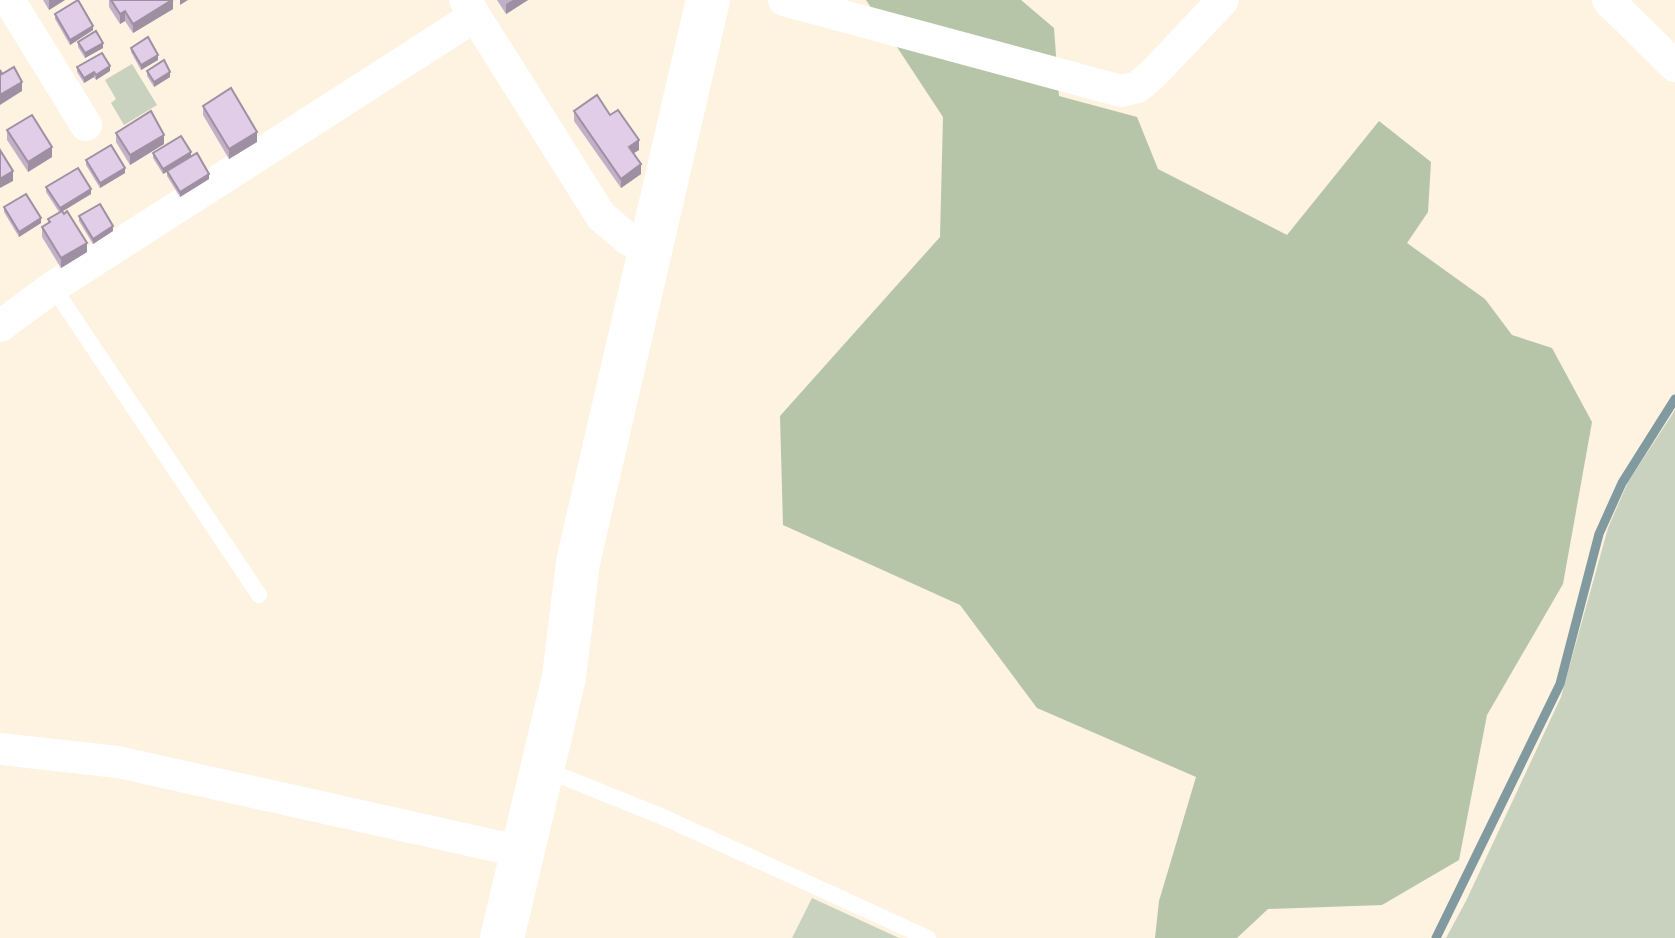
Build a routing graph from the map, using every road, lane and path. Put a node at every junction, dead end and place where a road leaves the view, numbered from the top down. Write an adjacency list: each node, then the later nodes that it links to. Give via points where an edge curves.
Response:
1 (9, 0): 8 (street)
2 (708, 0): 9 (street, via 672,124)
3 (784, 0): 4 (street, via 1121,91 1138,87 1153,74)
4 (1223, 0)
5 (1608, 0): 7 (street)
6 (470, 8): 9 (street, via 533,88 601,216 629,240); 10 (street)
7 (1675, 66)
8 (86, 125)
9 (651, 244): 14 (street, via 578,562 564,677)
10 (53, 287): 11 (street); 12 (lane)
11 (0, 326)
12 (259, 595)
13 (0, 749): 15 (street, via 118,762)
14 (542, 769): 15 (street); 17 (lane, via 663,817)
15 (523, 852): 16 (street)
16 (502, 938)
17 (928, 938)

